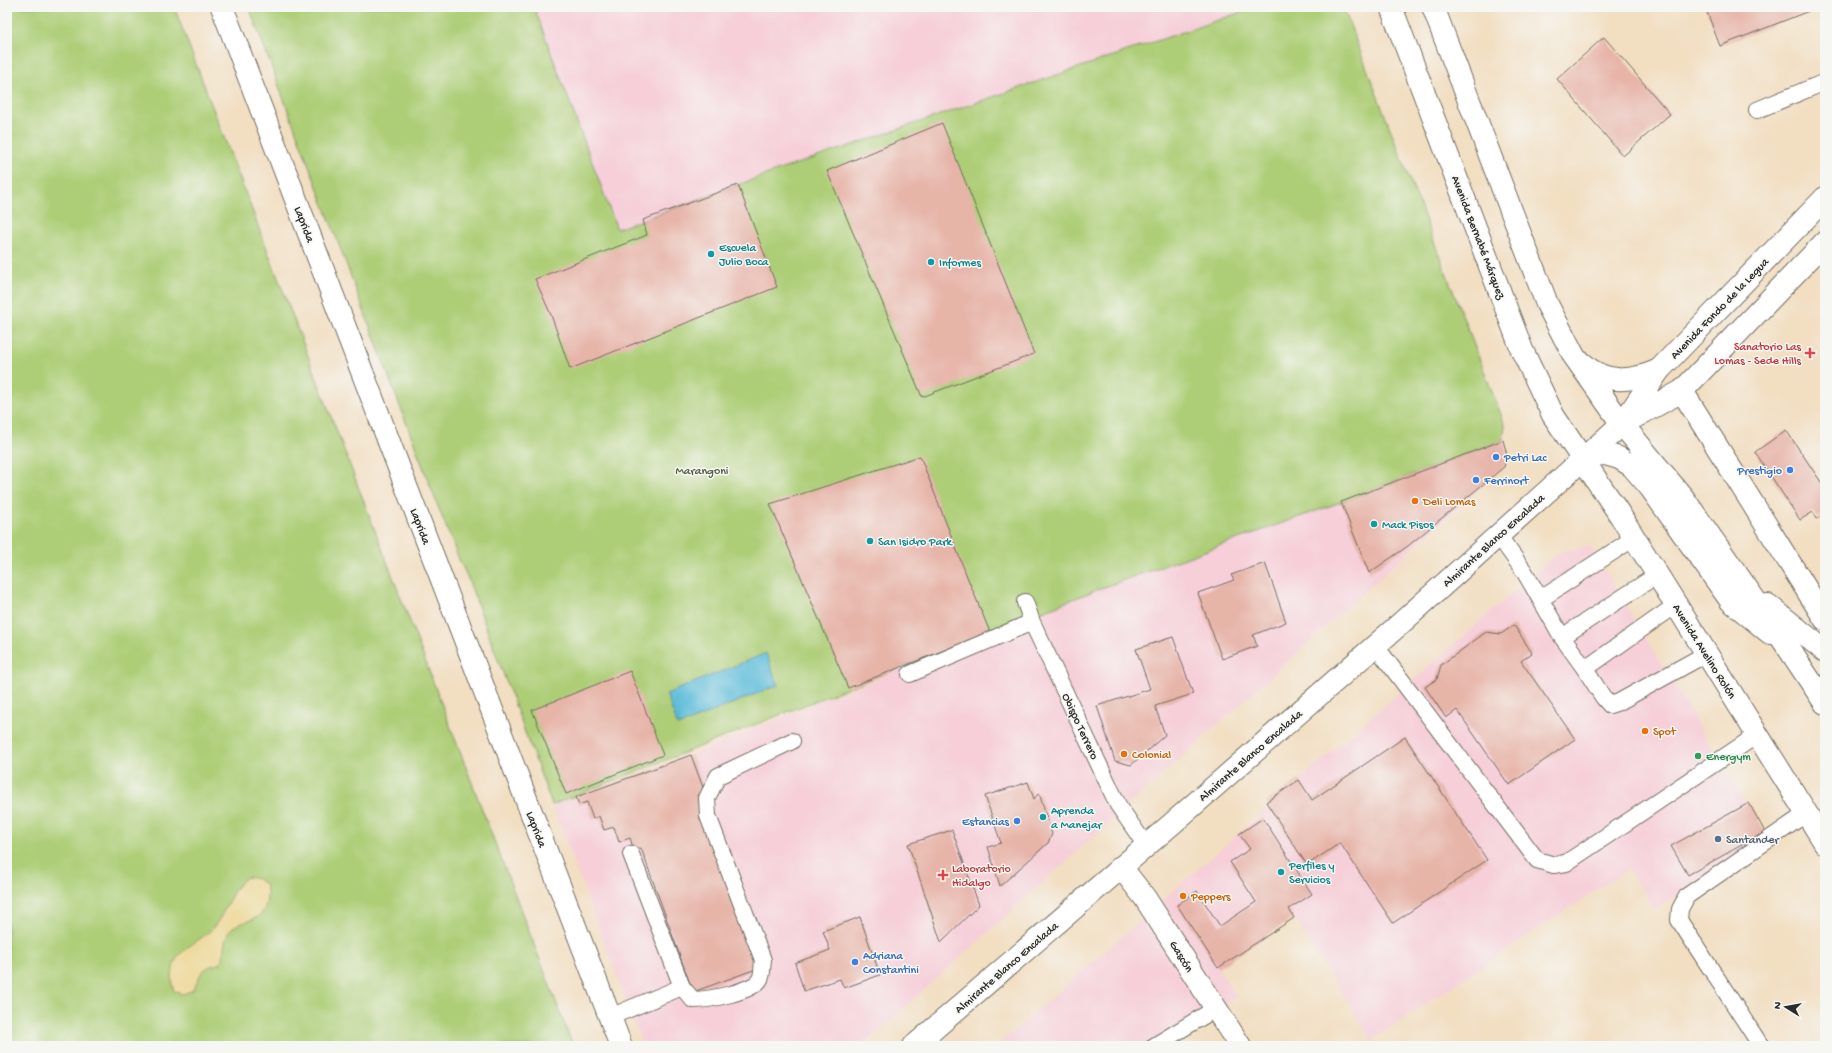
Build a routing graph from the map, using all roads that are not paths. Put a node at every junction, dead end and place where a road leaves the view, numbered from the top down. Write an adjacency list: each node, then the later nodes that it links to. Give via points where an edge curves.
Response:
1 (222, 7): 40 (main road, Laprida)
2 (1391, 7): 12 (main road, Avenida Bernabé Márquez, via 1522,350 1553,415)
3 (1433, 7): 8 (main road, via 1547,304)
4 (1825, 82): 5 (lane)
5 (1756, 110)
6 (1825, 198): 9 (main road, Avenida Fondo de la Legua)
7 (1825, 242): 10 (main road, Avenida Fondo de la Legua)
8 (1574, 356): 9 (main road, via 1594,373 1607,378 1629,380); 11 (main road)
9 (1659, 370): 11 (main road, Avenida Fondo de la Legua)
10 (1682, 391): 11 (main road, Avenida Fondo de la Legua); 20 (main road)
11 (1622, 424): 12 (main road, Avenida Fondo de la Legua); 16 (main road, via 1684,499)
12 (1583, 459): 13 (main road, Almirante Blanco Encalada); 14 (main road, Avenida Avelino Rolón); 24 (main road, via 1605,454 1632,466 1650,487 1731,601)
13 (1498, 535): 17 (lane); 25 (main road, Almirante Blanco Encalada)
14 (1634, 538): 15 (main road, Avenida Avelino Rolón); 17 (lane)
15 (1657, 575): 19 (main road, Avenida Avelino Rolón); 23 (lane)
16 (1746, 587): 22 (main road); 24 (main road)
17 (1541, 599): 23 (lane)
18 (1025, 602): 21 (lane, Obispo Terrero)
19 (1676, 605): 27 (main road, Avenida Avelino Rolón); 28 (lane)
20 (1825, 618)
21 (1032, 622): 29 (lane); 35 (lane, Obispo Terrero, via 1118,805)
22 (1816, 632): 26 (main road)
23 (1562, 637): 28 (lane)
24 (1785, 643): 30 (main road)
25 (1375, 645): 31 (lane, via 1537,860 1554,865 1566,863); 35 (main road, Almirante Blanco Encalada)
26 (1825, 651)
27 (1706, 654): 28 (lane, via 1610,705); 31 (main road, Avenida Avelino Rolón)
28 (1585, 669)
29 (910, 674)
30 (1825, 703)
31 (1757, 735): 33 (main road, Avenida Avelino Rolón)
32 (792, 741): 38 (lane, via 718,776 707,798 708,816 763,960 760,978 755,985 711,999 693,1000)
33 (1807, 813): 34 (main road, Avenida Avelino Rolón); 45 (lane, via 1687,896 1680,909 1679,920)
34 (1825, 843)
35 (1146, 846): 37 (main road, Almirante Blanco Encalada)
36 (631, 854): 38 (lane)
37 (1121, 867): 39 (main road, Gascón, via 1145,898); 42 (main road, Almirante Blanco Encalada)
38 (682, 987): 40 (lane)
39 (1215, 1009): 43 (lane); 44 (main road, Gascón)
40 (610, 1017): 41 (main road, Laprida)
41 (621, 1046)
42 (914, 1046)
43 (1154, 1046)
44 (1240, 1046)
45 (1760, 1046)

